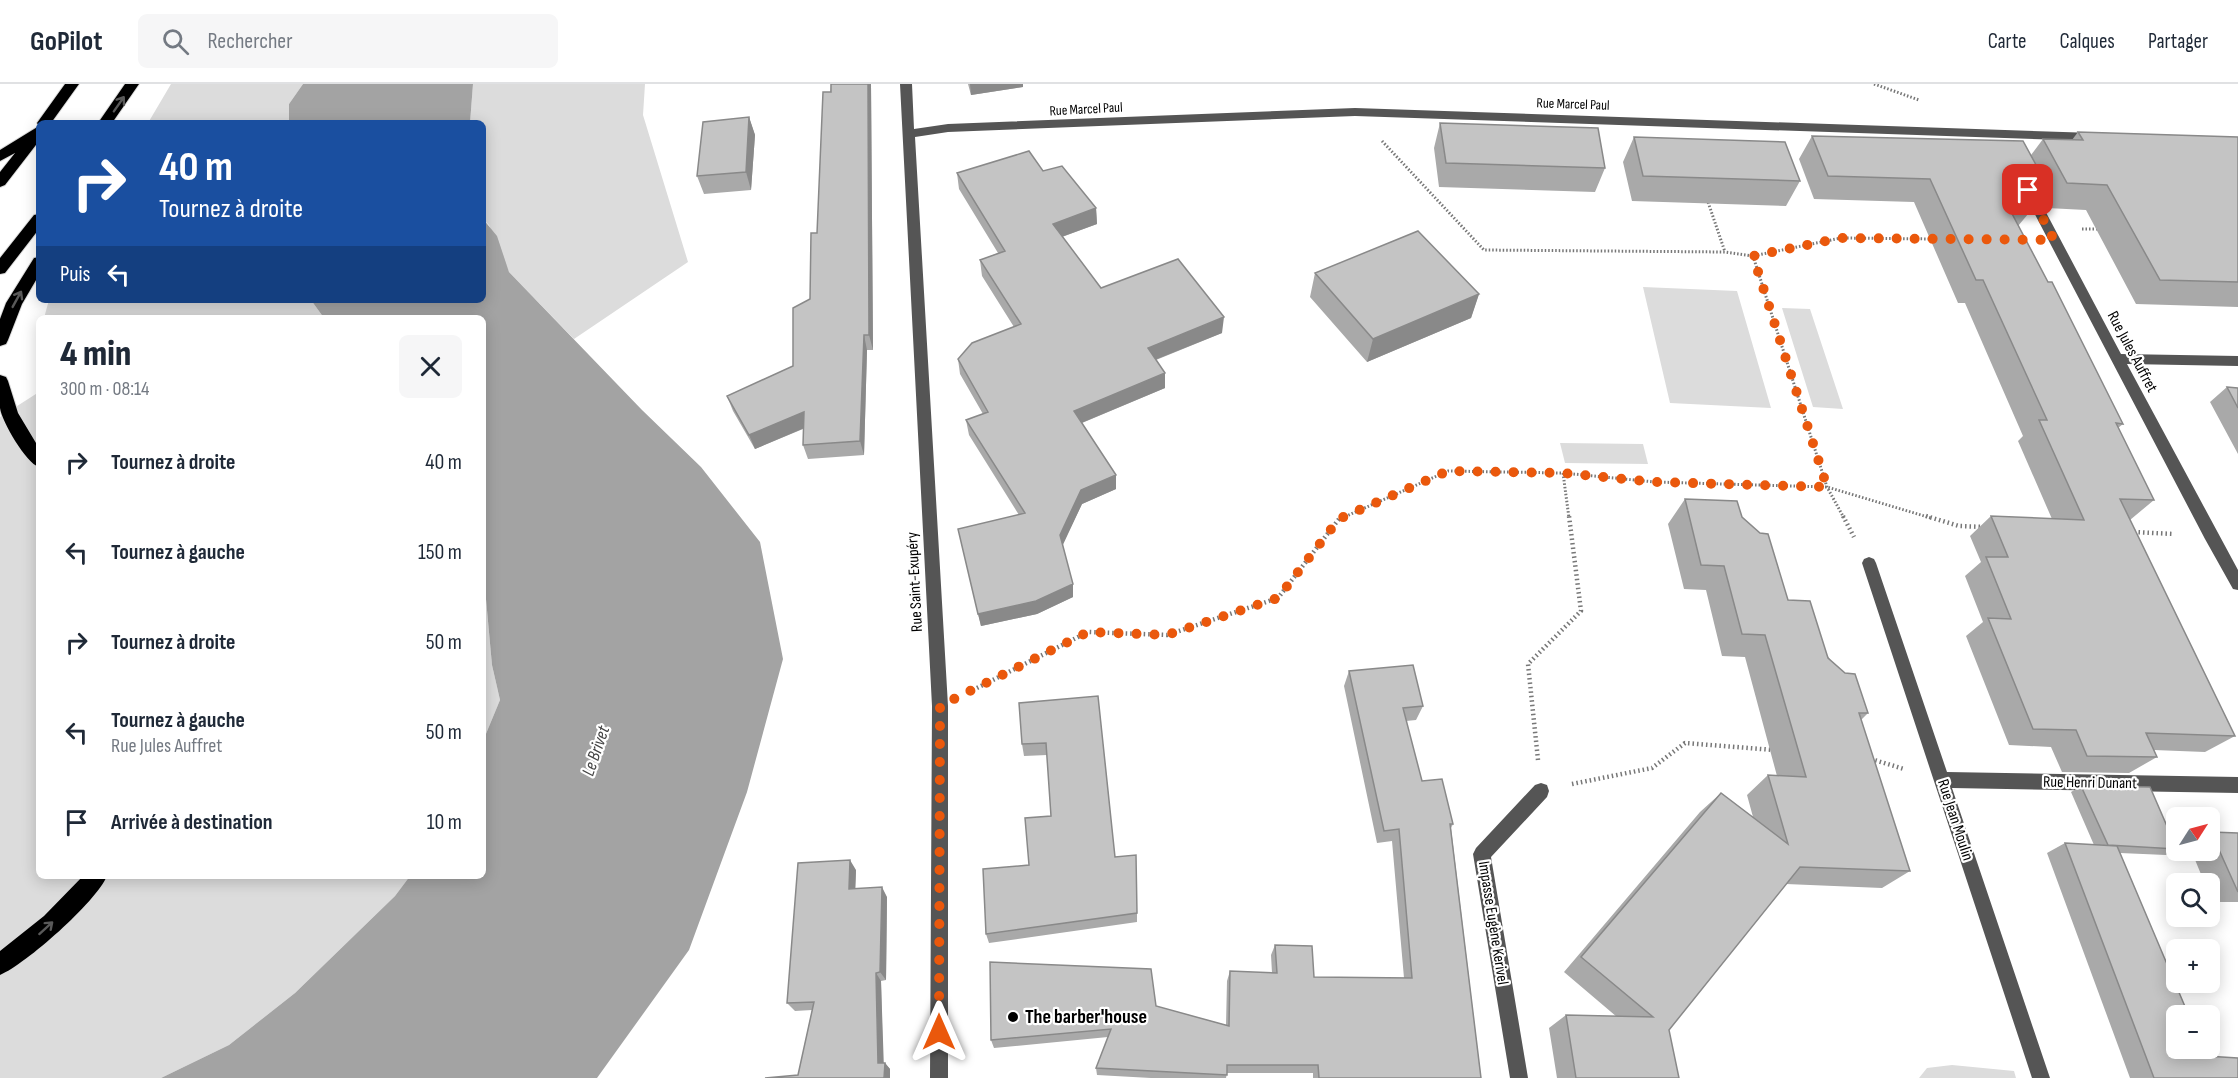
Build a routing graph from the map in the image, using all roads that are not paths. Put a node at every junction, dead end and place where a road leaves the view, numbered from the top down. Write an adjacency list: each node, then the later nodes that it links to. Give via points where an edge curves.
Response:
1 (72, 84): 4 (highway)
2 (132, 84): 5 (highway, one-way to 2)
3 (906, 84): 8 (street, Rue Saint-Exupéry)
4 (46, 120)
5 (107, 120)
6 (36, 132): 10 (highway)
7 (36, 134): 12 (highway)
8 (908, 134): 9 (street, Rue Marcel Paul, via 948,129 1355,112 2001,139); 28 (street, Rue Saint-Exupéry, via 940,706)
9 (2106, 137)
10 (0, 156)
11 (2020, 175): 17 (street, Rue Jules Auffret)
12 (0, 182)
13 (36, 223): 15 (highway)
14 (36, 267): 16 (highway, one-way to 14, via 14,303)
15 (0, 269)
16 (0, 340)
17 (2118, 359): 18 (street); 22 (street, Rue Jules Auffret)
18 (2238, 362)
19 (0, 381): 20 (highway, via 5,407)
20 (36, 456)
21 (1869, 563): 23 (street, Rue Jean Moulin)
22 (2238, 584)
23 (1942, 780): 24 (street, Rue Henri Dunant); 30 (street, Rue Jean Moulin)
24 (2238, 785)
25 (1541, 790): 29 (street, Impasse Eugène Kerivel, via 1482,854)
26 (94, 879): 27 (highway, one-way to 26, via 43,932)
27 (0, 964)
28 (939, 1078)
29 (1519, 1078)
30 (2041, 1078)

